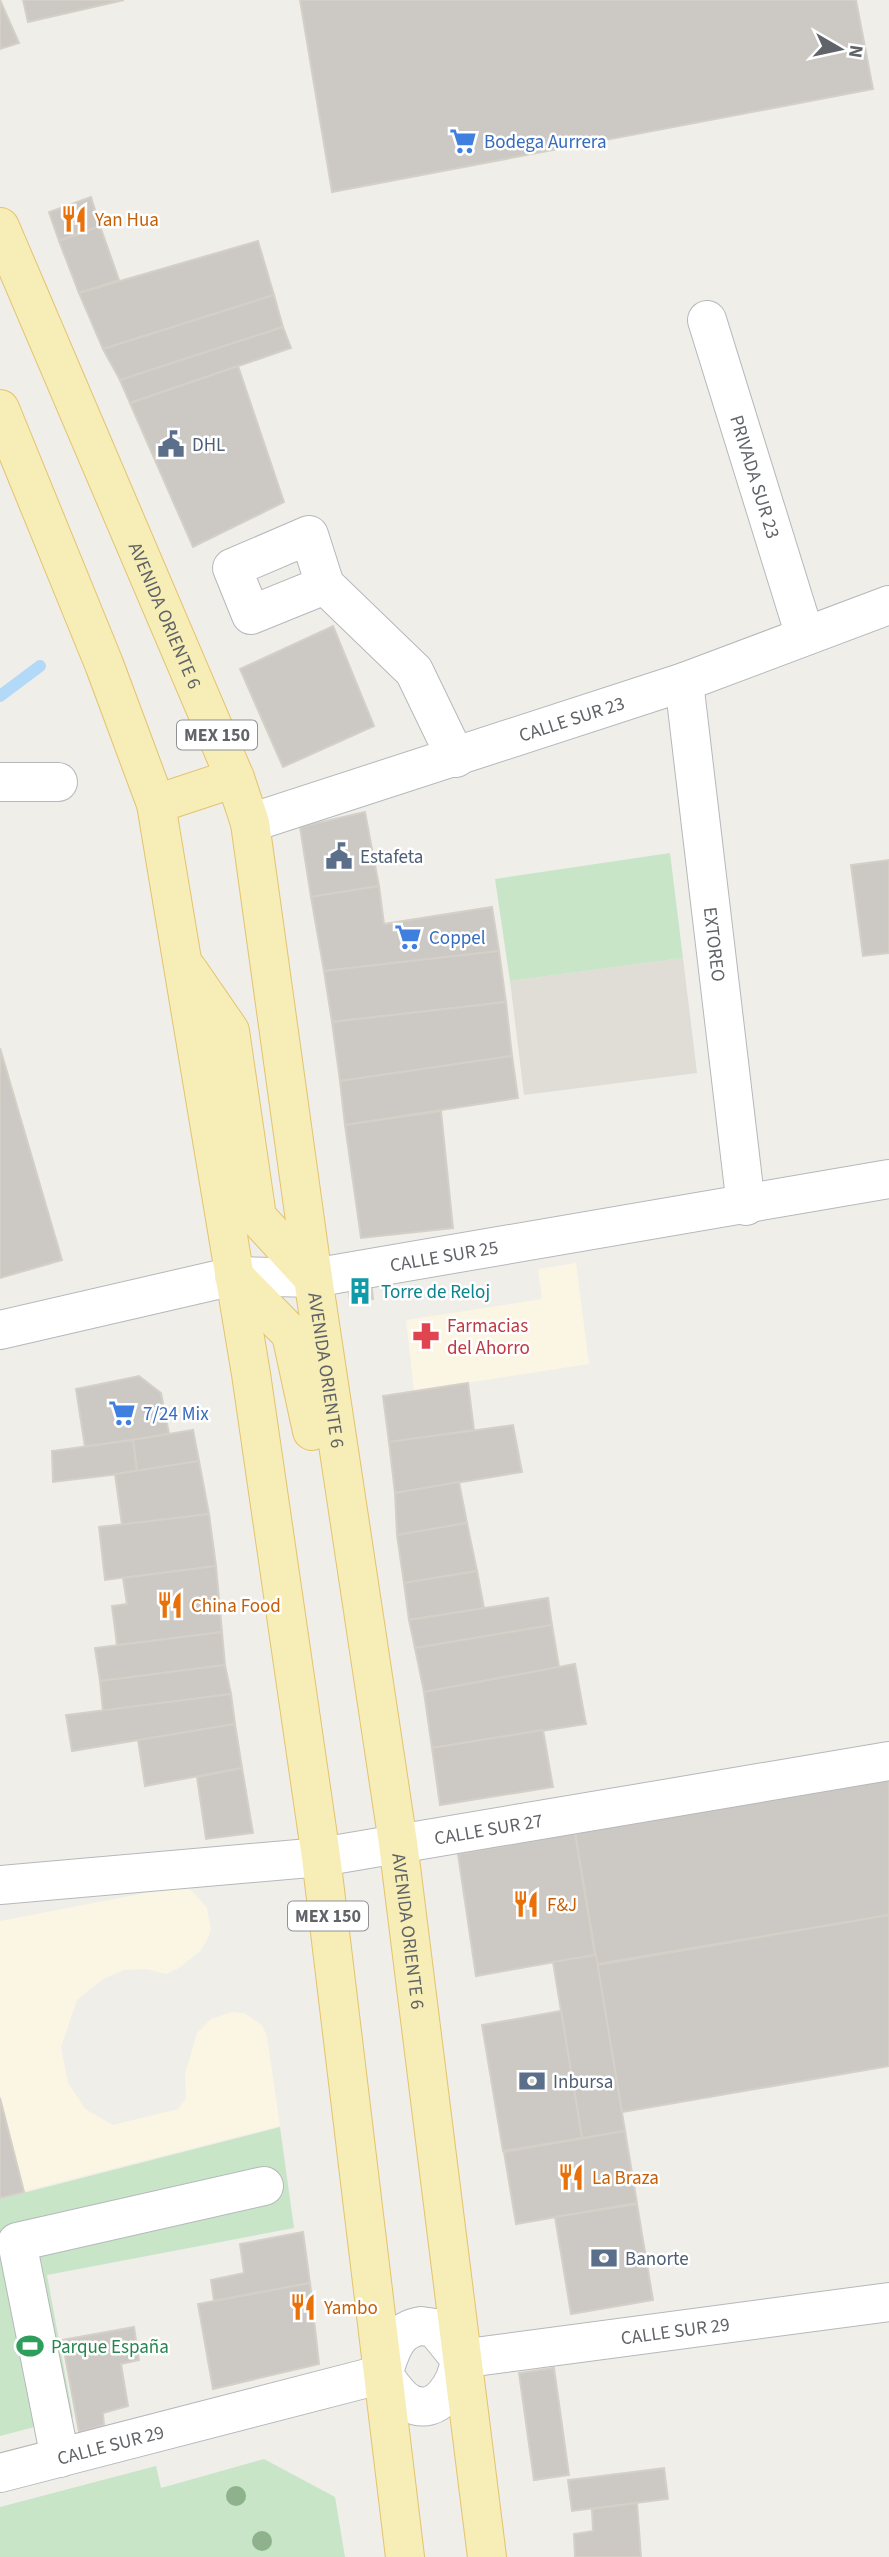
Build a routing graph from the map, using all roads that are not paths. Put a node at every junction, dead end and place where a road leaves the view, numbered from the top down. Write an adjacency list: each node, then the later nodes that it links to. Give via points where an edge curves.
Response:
1 (0, 227): 9 (main road, AVENIDA ORIENTE 6 / MEX 150)
2 (707, 320): 6 (street, PRIVADA SUR 23)
3 (0, 410): 12 (main road, MEX 150)
4 (324, 585): 8 (street, via 414,671)
5 (889, 605): 6 (street, CALLE SUR 23)
6 (805, 636): 7 (street, CALLE SUR 23)
7 (684, 682): 8 (street, CALLE SUR 23); 16 (street, EXTOREO)
8 (456, 758): 13 (street, CALLE SUR 23)
9 (235, 778): 12 (main road); 13 (main road, AVENIDA ORIENTE 6 / MEX 150)
10 (0, 782): 11 (street)
11 (58, 782)
12 (156, 804): 14 (main road, MEX 150)
13 (250, 823): 18 (main road, AVENIDA ORIENTE 6 / MEX 150)
14 (183, 961): 17 (main road, MEX 150); 18 (main road, via 230,1031 257,1217)
15 (889, 1179): 16 (street, CALLE SUR 25)
16 (746, 1206): 18 (street, CALLE SUR 25)
17 (234, 1276): 18 (street, CALLE SUR 25); 19 (street, CALLE SUR 25); 20 (main road, via 291,1334 322,1479); 23 (main road, MEX 150)
18 (313, 1278): 20 (main road, AVENIDA ORIENTE 6 / MEX 150)
19 (0, 1330)
20 (347, 1507): 22 (main road, AVENIDA ORIENTE 6 / MEX 150)
21 (889, 1761): 22 (street, CALLE SUR 27)
22 (398, 1843): 23 (street, CALLE SUR 27); 27 (main road, AVENIDA ORIENTE 6 / MEX 150)
23 (321, 1857): 24 (street, CALLE SUR 27); 28 (main road, MEX 150)
24 (0, 1885)
25 (264, 2186): 29 (street, via 17,2242)
26 (889, 2302): 27 (street, CALLE SUR 29)
27 (460, 2359): 28 (street, via 449,2393 428,2404 409,2402); 28 (street, via 435,2328 407,2328 398,2336); 32 (main road, AVENIDA ORIENTE 6 / MEX 150)
28 (383, 2374): 29 (street, CALLE SUR 29); 31 (main road, MEX 150)
29 (60, 2458): 30 (street, CALLE SUR 29)
30 (0, 2473)
31 (405, 2557)
32 (487, 2557)

